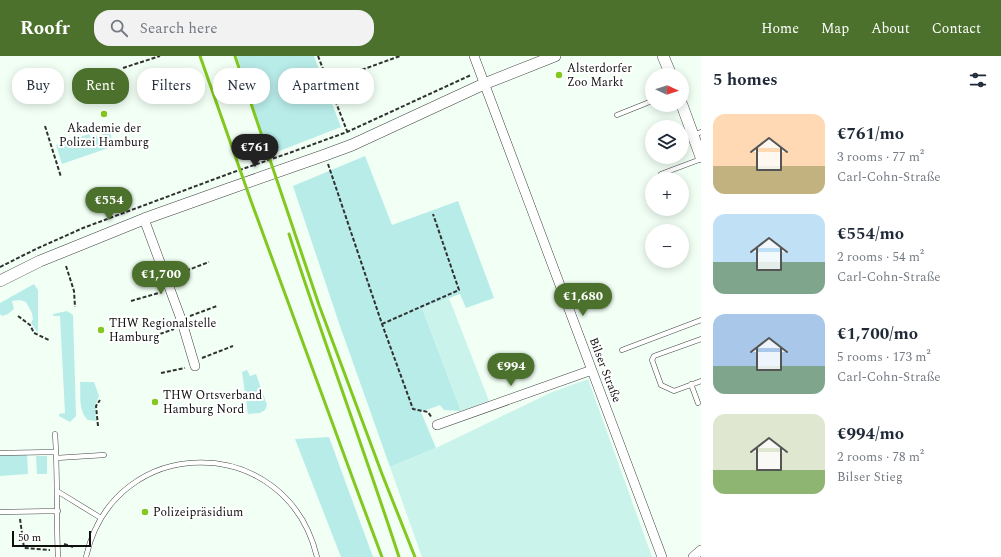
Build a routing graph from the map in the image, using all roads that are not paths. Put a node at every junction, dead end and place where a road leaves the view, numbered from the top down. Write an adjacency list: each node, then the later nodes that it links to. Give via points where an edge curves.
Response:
1 (474, 56): 5 (street, Bilser Straße)
2 (555, 56): 5 (street)
3 (663, 56): 4 (street)
4 (668, 68)
5 (484, 84): 12 (street, via 352,145); 18 (street, Bilser Straße)
6 (645, 104): 8 (lane)
7 (686, 112): 9 (street)
8 (617, 115)
9 (697, 133): 10 (street)
10 (701, 158): 11 (lane)
11 (666, 172)
12 (144, 219): 13 (street, via 40,260); 17 (street, via 171,289)
13 (0, 281)
14 (701, 320): 16 (lane)
15 (701, 339): 20 (lane, via 654,356 652,360 662,385 674,391)
16 (622, 350)
17 (194, 363)
18 (592, 370): 22 (street); 36 (street, Bilser Straße)
19 (701, 380): 20 (lane)
20 (691, 384): 21 (lane)
21 (698, 403)
22 (437, 425)
23 (55, 434): 24 (lane)
24 (56, 452): 25 (lane); 27 (lane)
25 (0, 453)
26 (104, 455): 27 (lane)
27 (56, 458): 28 (lane)
28 (57, 491): 29 (lane); 31 (lane)
29 (58, 511): 30 (lane); 33 (lane)
30 (0, 512)
31 (101, 518): 34 (lane, via 90,540); 35 (lane, via 122,493 150,474 182,464 217,463 252,473 285,497 307,527)
32 (701, 550): 37 (street)
33 (58, 557)
34 (86, 557)
35 (317, 557)
36 (662, 557)
37 (693, 557)

